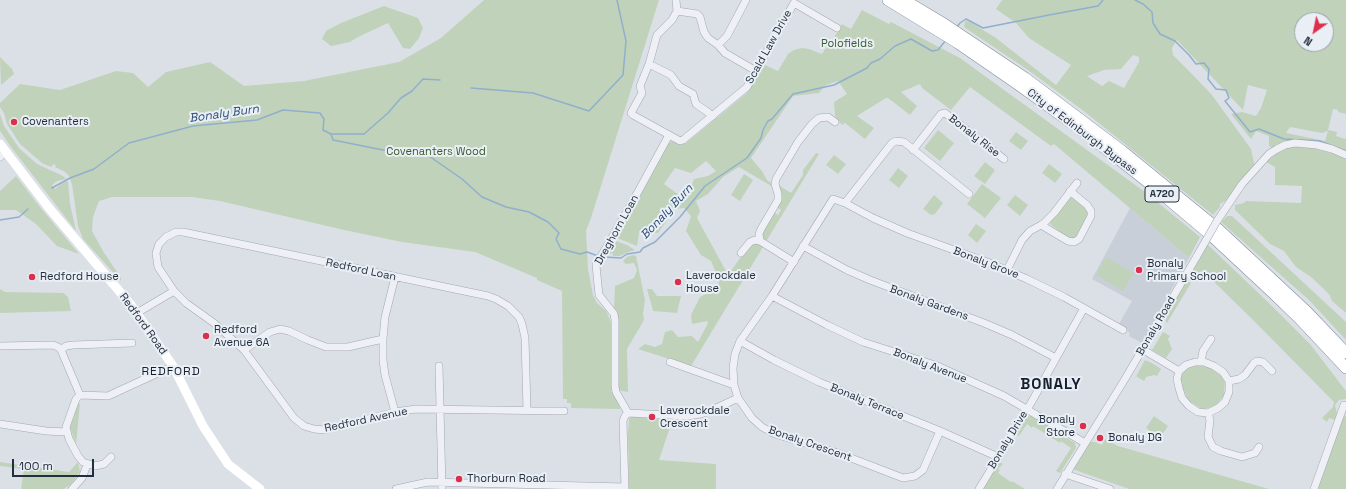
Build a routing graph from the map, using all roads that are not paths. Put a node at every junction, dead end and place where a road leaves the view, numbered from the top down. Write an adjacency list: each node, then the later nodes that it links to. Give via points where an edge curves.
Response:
1 (676, 0): 6 (street)
2 (746, 0): 10 (street, via 727,36)
3 (888, 0): 8 (highway, City of Edinburgh Bypass / A720)
4 (904, 0): 8 (highway, City of Edinburgh Bypass / A720)
5 (791, 2): 7 (street, Scald Law Drive); 12 (street, Scald Law Drive)
6 (677, 11): 10 (street, via 697,14 708,38); 11 (street, Scald Law Drive, via 657,35)
7 (837, 28)
8 (941, 28): 9 (highway, City of Edinburgh Bypass / A720)
9 (961, 40): 45 (highway, City of Edinburgh Bypass / A720, via 1025,78 1092,127 1219,230 1307,312); 51 (highway, City of Edinburgh Bypass / A720, via 1149,183 1214,237 1299,318)
10 (718, 45): 12 (street, via 724,53)
11 (649, 64): 13 (street, via 671,75 679,86 693,94 696,104); 15 (street, Scald Law Drive, via 640,86 642,93 631,113)
12 (756, 71): 13 (street, Scald Law Drive, via 742,93)
13 (712, 116): 15 (street, Scald Law Drive, via 682,141)
14 (835, 122): 26 (street, via 828,117 819,118 798,142 776,179 778,200 761,229)
15 (669, 135): 64 (street, Dreghorn Loan, via 597,262 596,268 598,291 614,314 615,386)
16 (0, 144): 18 (main road, Redford Road)
17 (913, 150): 20 (street, Bonaly Rise, via 941,114 945,113); 23 (street); 24 (street, via 904,142 892,143)
18 (3, 155): 35 (main road, Redford Road)
19 (1346, 155): 42 (street, Bonaly Road, bridge, via 1332,148 1296,143 1285,145 1268,154 1242,184 1217,221)
20 (1004, 159)
21 (1076, 183): 22 (street)
22 (1070, 191): 25 (street, via 1054,213); 25 (street, via 1091,211 1081,237 1072,242)
23 (969, 194)
24 (846, 203): 27 (street, Bonaly Crescent, via 835,199 830,201); 30 (street, Bonaly Grove, via 907,233)
25 (1041, 225): 30 (street, via 1030,231 1022,240)
26 (760, 240): 28 (street, via 750,242); 29 (street)
27 (803, 246): 29 (street, Bonaly Crescent); 46 (street, Bonaly Gardens, via 870,280 984,323)
28 (741, 253)
29 (794, 262): 33 (street, Bonaly Crescent)
30 (1008, 270): 34 (street, Bonaly Grove)
31 (395, 277): 32 (street, Redford Loan, via 176,232 162,240 156,257 160,273); 37 (street, via 385,317); 61 (street, Redford Loan, via 488,296 502,302 514,312 522,324 525,338)
32 (174, 291): 35 (street); 44 (street, Redford Avenue)
33 (772, 296): 39 (street, Bonaly Crescent); 60 (street, Bonaly Avenue, via 863,342 935,365)
34 (1084, 308): 36 (street, Bonaly Grove); 46 (street, Bonaly Drive)
35 (137, 313): 49 (main road, Redford Road)
36 (1123, 330)
37 (383, 339): 44 (street, via 348,347 326,347 280,329 270,332); 63 (street, via 385,375)
38 (1210, 339): 47 (street, via 1203,351)
39 (740, 341): 55 (street, Bonaly Crescent, via 733,368); 68 (street, Bonaly Terrace, via 819,382)
40 (132, 343): 43 (street, via 73,345)
41 (0, 346): 43 (street, via 53,345)
42 (1142, 349): 53 (street); 69 (street, Bonaly Road)
43 (61, 350): 56 (street)
44 (244, 350): 63 (street, Redford Avenue, via 294,418 304,426 325,430)
45 (1346, 353)
46 (1056, 358): 60 (street, Bonaly Drive)
47 (1201, 362): 53 (street, via 1190,363); 54 (street, via 1219,368)
48 (674, 365): 55 (street)
49 (173, 366): 56 (street, via 108,396); 79 (main road, Redford Road, via 190,403 219,452 228,464)
50 (439, 366): 59 (street)
51 (1346, 368)
52 (1272, 371): 54 (street, via 1263,362 1257,361 1239,379)
53 (1179, 372): 65 (street, via 1177,379 1185,402 1196,411)
54 (1229, 381): 65 (street, via 1230,392 1225,402)
55 (734, 385): 57 (street, Bonaly Crescent)
56 (80, 396): 67 (street, via 76,399 67,422)
57 (738, 398): 64 (street, via 712,410 687,416); 68 (street, Bonaly Crescent, via 752,418 775,434 838,453 903,478 915,476 922,470)
58 (1344, 405): 84 (street)
59 (440, 409): 61 (street, Redford Avenue); 63 (street, Redford Avenue); 75 (street)
60 (1028, 409): 69 (street, Bonaly Avenue); 71 (street, Bonaly Drive)
61 (526, 410): 62 (street, Redford Avenue)
62 (564, 411)
63 (395, 412)
64 (628, 413): 77 (street, via 623,421)
65 (1208, 413): 70 (street, via 1208,437 1213,447 1242,457 1255,453)
66 (0, 424): 67 (street)
67 (67, 432): 73 (street, via 78,456)
68 (940, 432): 71 (street, Bonaly Terrace)
69 (1085, 443): 74 (street, Bonaly Road)
70 (1259, 447)
71 (998, 457): 81 (street, Bonaly Drive)
72 (111, 458): 73 (street, via 100,466)
73 (87, 465): 78 (street, via 82,478)
74 (1065, 474): 82 (street, Bonaly Road); 83 (street)
75 (442, 486): 76 (street); 80 (street, via 428,482)
76 (532, 487): 77 (street)
77 (625, 488)
78 (72, 489)
79 (260, 489)
80 (396, 489)
81 (979, 489)
82 (1057, 489)
83 (1110, 489)
84 (1314, 489)

